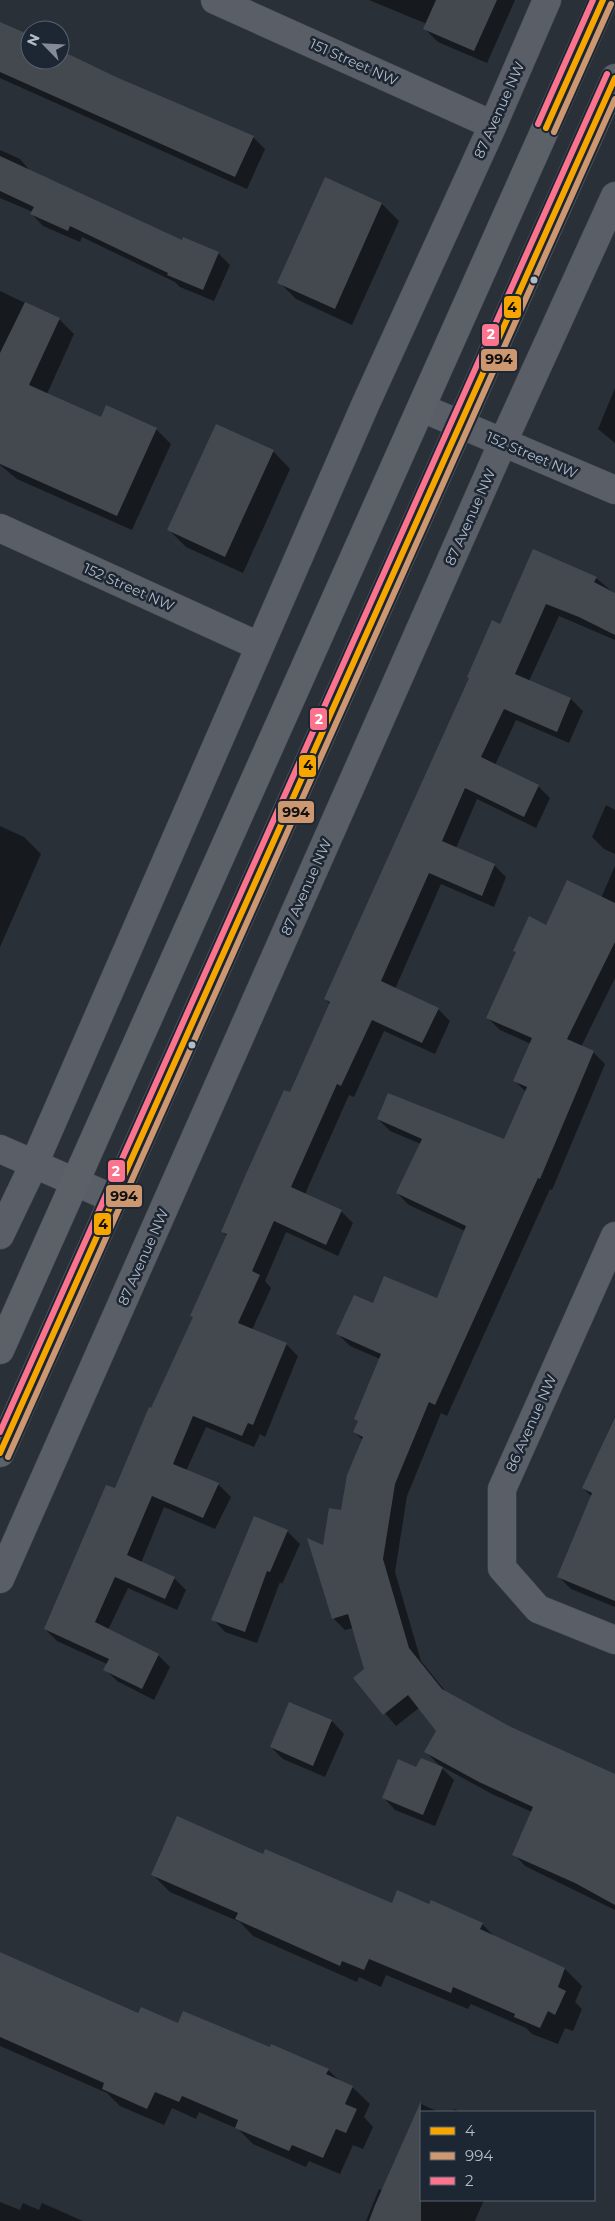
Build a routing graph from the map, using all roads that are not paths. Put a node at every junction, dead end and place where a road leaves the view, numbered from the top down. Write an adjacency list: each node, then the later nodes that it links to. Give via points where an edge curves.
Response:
1 (215, 0): 5 (street, 151 Street NW)
2 (548, 0): 5 (street, 87 Avenue NW)
3 (603, 0): 7 (main road)
4 (615, 78): 8 (main road)
5 (493, 125): 12 (street, 87 Avenue NW, via 372,388)
6 (615, 196): 9 (street, 87 Avenue NW)
7 (422, 408): 8 (street, 152 Street NW); 15 (main road)
8 (460, 424): 9 (street, 152 Street NW); 16 (main road)
9 (503, 442): 10 (street, 152 Street NW); 21 (street, 87 Avenue NW)
10 (615, 490)
11 (0, 528): 12 (street, 152 Street NW)
12 (259, 646): 14 (street, 87 Avenue NW)
13 (0, 1149): 14 (street)
14 (34, 1164): 15 (street); 17 (street, 87 Avenue NW)
15 (76, 1182): 16 (street); 19 (main road)
16 (114, 1199): 20 (main road)
17 (0, 1235)
18 (615, 1236): 22 (street, 86 Avenue NW, via 502,1489 502,1568 538,1609)
19 (0, 1350)
20 (0, 1453)
21 (0, 1579)
22 (615, 1640)

